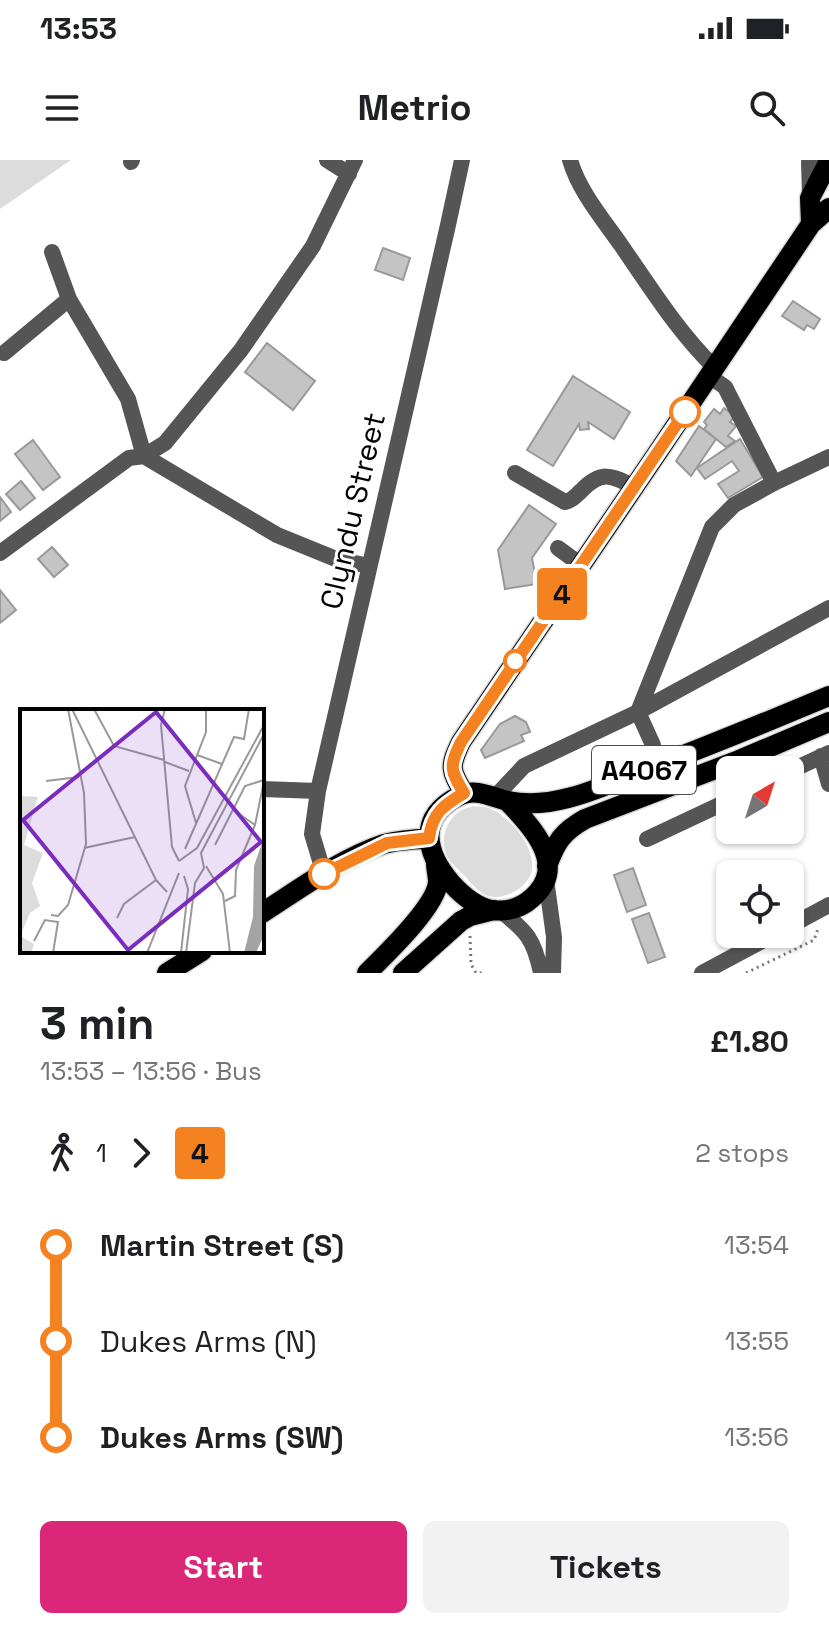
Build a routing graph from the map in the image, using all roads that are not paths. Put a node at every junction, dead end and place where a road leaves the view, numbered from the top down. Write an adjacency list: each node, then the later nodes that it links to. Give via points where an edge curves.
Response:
1 (327, 160): 6 (street)
2 (462, 160): 22 (street, Clyndu Street)
3 (570, 160): 13 (street, via 589,199)
4 (812, 160): 7 (street)
5 (829, 161): 7 (main road)
6 (352, 167): 14 (street, via 313,246 241,350 165,443)
7 (810, 198): 9 (main road)
8 (829, 208): 9 (main road)
9 (811, 224): 13 (main road)
10 (52, 252): 11 (street)
11 (69, 299): 12 (street); 14 (street, via 128,399)
12 (4, 353)
13 (712, 372): 17 (street, via 725,387); 18 (main road)
14 (144, 456): 20 (street, via 129,458); 22 (street, via 277,535)
15 (829, 457): 17 (street)
16 (515, 473): 18 (street, via 565,502 598,477 609,475)
17 (774, 483): 25 (street, via 734,505 712,527)
18 (634, 487): 21 (main road)
19 (558, 548): 21 (street)
20 (0, 553)
21 (581, 565): 33 (main road, via 461,742 453,774)
22 (369, 566): 32 (street, Clyndu Street)
23 (829, 608): 25 (street)
24 (829, 696): 34 (main road, A4067, via 571,797 540,804)
25 (638, 712): 27 (street); 34 (street, via 524,766)
26 (829, 722): 39 (main road, A4067, via 585,819 555,844)
27 (653, 745)
28 (825, 755): 29 (street); 30 (street)
29 (804, 765)
30 (829, 784)
31 (264, 789): 32 (street)
32 (318, 791): 40 (street, Clyndu Street, via 312,834)
33 (464, 793): 34 (main road); 36 (main road, via 438,813)
34 (501, 799): 39 (main road, via 535,832 543,845)
35 (716, 807): 37 (street)
36 (429, 838): 38 (main road); 40 (main road, via 387,843)
37 (647, 839)
38 (436, 862): 42 (main road, via 473,903); 48 (main road, via 438,885 429,903)
39 (547, 873): 42 (main road, via 534,897 518,908); 51 (street)
40 (324, 874): 43 (main road)
41 (828, 906): 44 (street)
42 (497, 910): 49 (main road, via 461,921); 50 (street, via 532,941)
43 (264, 912)
44 (804, 919)
45 (749, 948): 52 (street)
46 (199, 953): 47 (main road)
47 (167, 973)
48 (367, 973)
49 (403, 973)
50 (541, 973)
51 (553, 973)
52 (702, 973)

